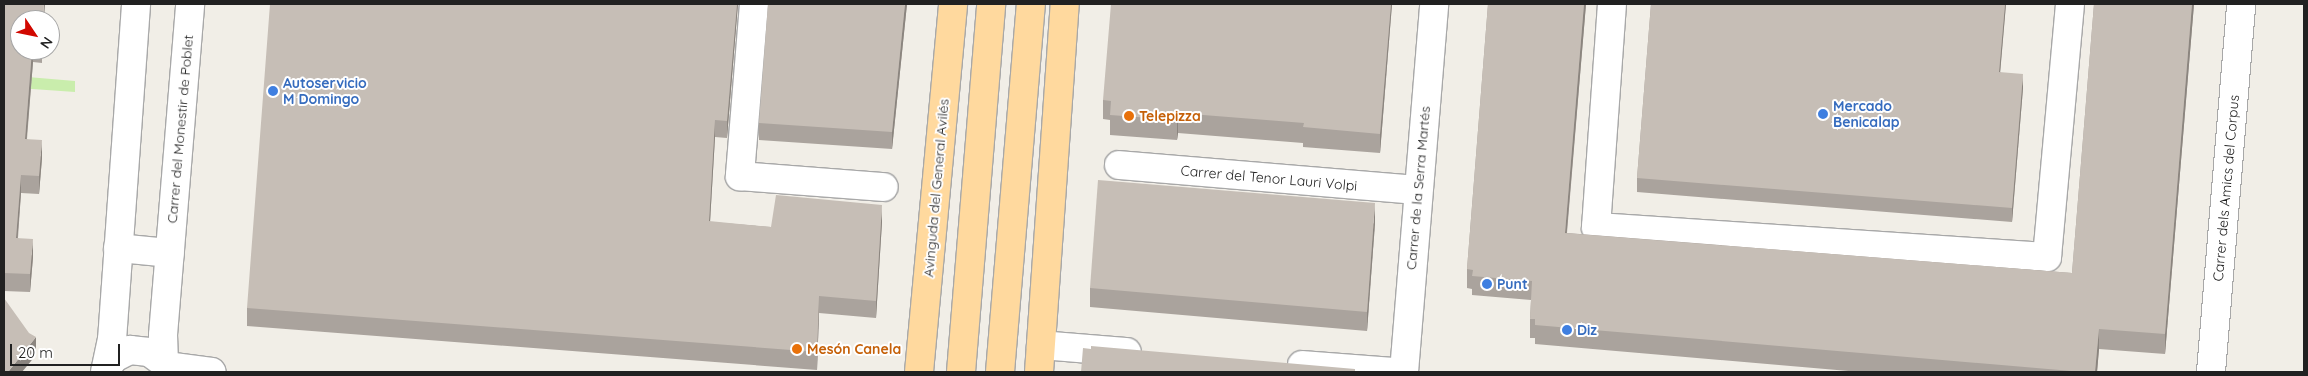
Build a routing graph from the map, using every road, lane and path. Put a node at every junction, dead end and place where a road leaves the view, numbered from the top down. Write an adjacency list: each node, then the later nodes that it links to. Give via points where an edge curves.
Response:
1 (136, 4): 15 (street)
2 (190, 4): 16 (street, Carrer del Monestir de Poblet)
3 (754, 4): 13 (street, via 740,176)
4 (953, 4): 23 (main road, Avinguda del General Avilés)
5 (991, 4): 24 (main road)
6 (1030, 4): 25 (main road)
7 (1065, 4): 17 (main road)
8 (1434, 4): 14 (street, Carrer de la Serra Martés)
9 (1612, 4): 10 (street, via 1596,226 2047,257)
10 (2070, 4)
11 (2241, 4): 29 (street, Carrer dels Amics del Corpus)
12 (1119, 165): 14 (street, Carrer del Tenor Lauri Volpi)
13 (884, 187)
14 (1418, 190): 28 (street, Carrer de la Serra Martés)
15 (118, 248): 16 (street); 21 (street)
16 (170, 254): 20 (street, Carrer del Monestir de Poblet, via 163,335)
17 (1041, 345): 18 (street); 26 (main road)
18 (1149, 353)
19 (1277, 363): 27 (street)
20 (166, 367): 21 (street, via 149,352 130,350 114,358); 22 (street)
21 (106, 370)
22 (212, 372)
23 (919, 372)
24 (961, 372)
25 (1000, 372)
26 (1039, 372)
27 (1396, 372)
28 (1404, 372)
29 (2211, 372)

